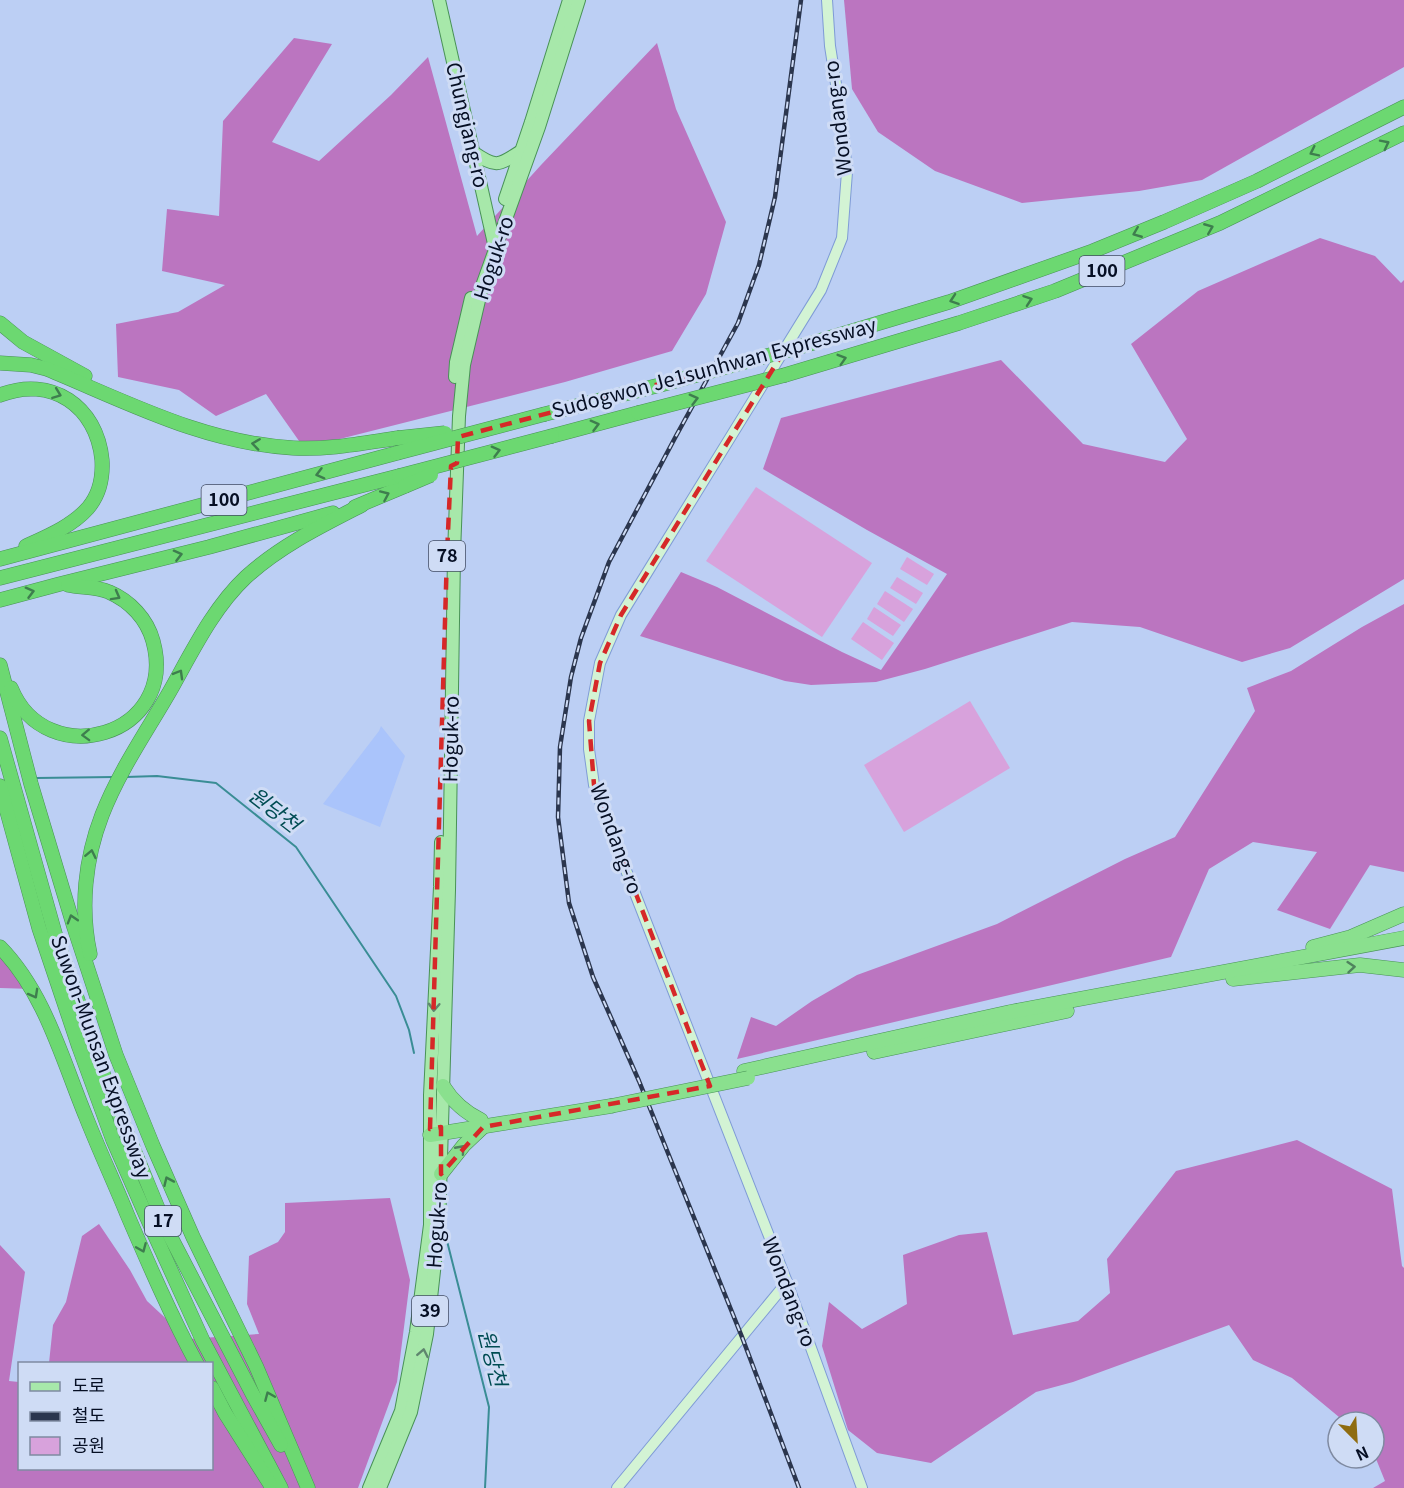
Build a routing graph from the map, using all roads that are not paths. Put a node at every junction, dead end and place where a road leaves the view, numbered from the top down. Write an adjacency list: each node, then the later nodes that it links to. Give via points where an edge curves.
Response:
1 (439, 0): 8 (main road, Chungjang-ro)
2 (568, 0): 7 (main road, Hoguk-ro / 78)
3 (579, 0): 10 (main road, Hoguk-ro / 78)
4 (827, 0): 38 (main road, Wondang-ro, via 847,172 842,238 821,290 621,615 600,663 589,721 594,785)
5 (1404, 107): 15 (highway, Sudogwon Je1sunhwan Expressway / 100, one-way to 15, bridge, via 1257,181 1164,222 949,302 796,348)
6 (1404, 133): 16 (highway, Sudogwon Je1sunhwan Expressway / 100, one-way to 6, bridge, via 470,458 786,375 1055,291 1220,223)
7 (521, 151): 8 (main road, via 494,164); 9 (main road, Hoguk-ro / 78)
8 (473, 152): 9 (main road, Chungjang-ro)
9 (492, 235): 10 (main road, Chungjang-ro); 36 (main road, Hoguk-ro / 78, one-way to 36, via 476,280 456,362 430,1095)
10 (495, 249): 34 (main road, Hoguk-ro / 78, via 464,365 459,416)
11 (0, 323): 14 (highway, via 23,342)
12 (0, 363): 14 (highway, via 46,369)
13 (0, 395): 18 (highway, one-way to 18, via 32,388 68,398 86,416 98,440 102,468 96,497)
14 (175, 423): 15 (highway, one-way to 14, bridge, via 293,448 226,439)
15 (486, 429): 18 (highway, Sudogwon Je1sunhwan Expressway / 100, one-way to 18, bridge)
16 (402, 481): 17 (highway, one-way to 16); 20 (highway, Sudogwon Je1sunhwan Expressway / 100)
17 (362, 505): 21 (highway, one-way to 17); 33 (highway, one-way to 17, via 86,931 86,885 102,814 213,618 244,579 286,546)
18 (49, 541): 19 (highway, Sudogwon Je1sunhwan Expressway / 100)
19 (0, 558)
20 (0, 578)
21 (60, 584): 22 (highway, one-way to 21); 23 (highway, one-way to 23, via 107,591 126,601 143,618 152,637 157,664 153,688 144,705 129,721 108,732 84,736 46,729 21,708)
22 (0, 600)
23 (0, 656)
24 (0, 665): 33 (highway, one-way to 24, via 31,784)
25 (0, 738): 26 (highway, Suwon-Munsan Expressway / 17)
26 (6, 785): 42 (highway, Suwon-Munsan Expressway / 17, via 39,928 114,1140 203,1341); 43 (highway, Suwon-Munsan Expressway / 17, via 106,1082 166,1228 253,1395)
27 (1404, 914): 32 (highway, via 1351,937)
28 (1404, 938): 32 (highway)
29 (1404, 944): 32 (highway)
30 (3, 949): 39 (highway, one-way to 39, via 36,996 49,1023 147,1260)
31 (1404, 970): 32 (highway, one-way to 31, via 1360,965)
32 (1209, 978): 35 (highway, via 1010,1012 746,1074)
33 (116, 1055): 43 (highway, one-way to 33, via 256,1366 193,1237)
34 (443, 1086): 35 (highway, via 452,1100); 36 (main road, Hoguk-ro / 78)
35 (482, 1124): 36 (highway); 37 (highway, one-way to 35)
36 (436, 1131): 37 (main road, Hoguk-ro / 39); 44 (main road, Hoguk-ro / 39, via 430,1225 416,1332 401,1411)
37 (441, 1174): 45 (main road, Hoguk-ro / 39, one-way to 37, via 411,1412 427,1334 440,1227)
38 (787, 1282): 46 (main road); 47 (main road, Wondang-ro)
39 (196, 1362)
40 (213, 1391): 41 (highway)
41 (273, 1488)
42 (281, 1488)
43 (307, 1488)
44 (369, 1488)
45 (380, 1488)
46 (617, 1488)
47 (862, 1488)

